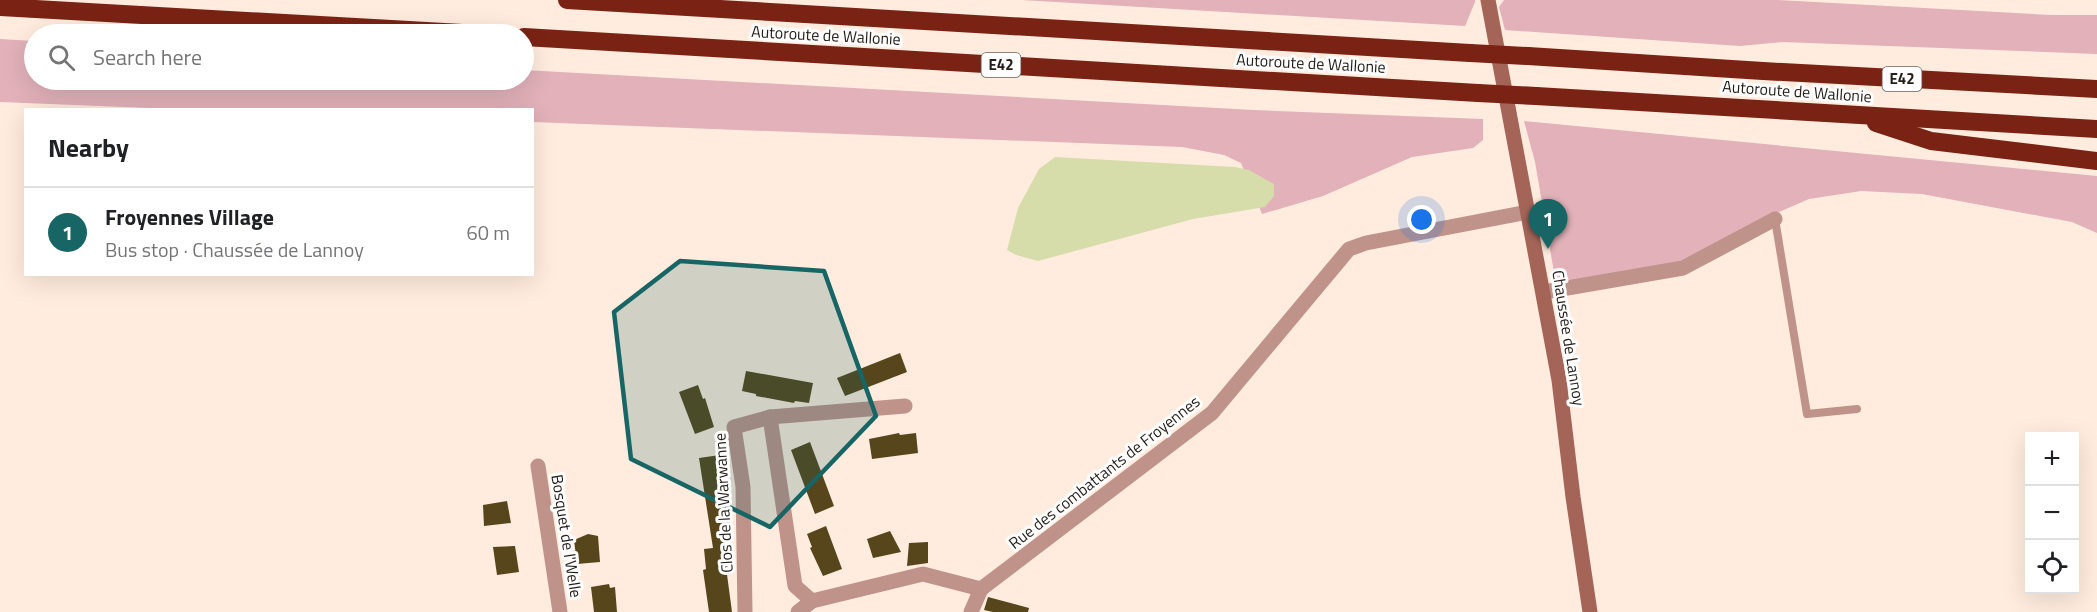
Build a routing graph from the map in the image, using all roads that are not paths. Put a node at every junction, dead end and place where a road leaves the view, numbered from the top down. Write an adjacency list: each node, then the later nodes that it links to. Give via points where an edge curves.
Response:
1 (567, 0): 6 (highway, Autoroute de Wallonie / E42, bridge)
2 (1488, 0): 10 (main road, Chaussée de Lannoy)
3 (0, 7): 4 (highway)
4 (302, 24)
5 (534, 38): 7 (highway, Autoroute de Wallonie / E42, bridge)
6 (2097, 89)
7 (1852, 115): 8 (highway, Autoroute de Wallonie / E42); 9 (highway, via 1931,141)
8 (2097, 129)
9 (2097, 160)
10 (1528, 212): 12 (main road, Chaussée de Lannoy); 17 (street, Rue des combattants de Froyennes, via 1349,249 1212,413)
11 (1775, 219): 12 (street, via 1683,268); 14 (lane, via 1807,414)
12 (1544, 292): 23 (main road, Chaussée de Lannoy)
13 (905, 406): 15 (street, Clos de la Warwanne)
14 (1857, 409)
15 (770, 417): 18 (street, via 795,586); 20 (street, Clos de la Warwanne, via 734,427 743,487)
16 (538, 466): 19 (street, Bosquet de l'Welle)
17 (981, 589): 18 (street, via 922,574); 22 (street, Rue des combattants de Froyennes)
18 (812, 602): 21 (street)
19 (560, 612)
20 (745, 612)
21 (798, 612)
22 (970, 612)
23 (1590, 612)

